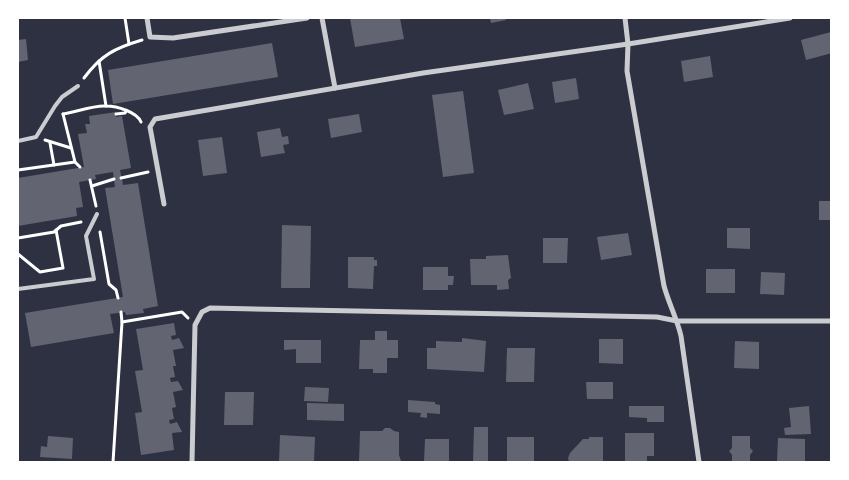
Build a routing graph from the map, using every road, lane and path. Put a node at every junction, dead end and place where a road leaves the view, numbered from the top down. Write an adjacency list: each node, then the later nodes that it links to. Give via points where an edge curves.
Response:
1 (125, 18): 8 (path)
2 (147, 18): 7 (street)
3 (307, 18): 7 (street, via 173,38)
4 (322, 18): 12 (street)
5 (625, 18): 9 (street)
6 (790, 18): 9 (street)
7 (150, 37): 8 (path)
8 (129, 44): 10 (path)
9 (628, 44): 12 (street); 40 (street, via 627,71 661,267 669,303)
10 (99, 60): 11 (path); 14 (path)
11 (78, 86): 13 (lane)
12 (334, 88): 32 (street, via 155,119 150,127)
13 (62, 97): 16 (path, via 67,102); 19 (lane)
14 (106, 106): 15 (path); 16 (path)
15 (126, 111): 17 (path); 18 (path, via 141,119)
16 (63, 114): 22 (path)
17 (116, 114)
18 (142, 128)
19 (36, 137): 20 (lane); 21 (path)
20 (18, 141)
21 (50, 142): 22 (path); 25 (path)
22 (71, 148): 23 (path)
23 (74, 162): 25 (path); 26 (path)
24 (147, 163): 28 (path, via 148,172)
25 (54, 165): 27 (path)
26 (80, 167)
27 (18, 170)
28 (121, 178)
29 (114, 179): 31 (path)
30 (90, 180): 31 (path)
31 (92, 186): 33 (path)
32 (164, 204)
33 (97, 214): 34 (path); 37 (lane, via 86,236 94,278); 38 (path, via 109,284 116,290)
34 (56, 230): 35 (path); 36 (path, via 63,268 40,272)
35 (18, 238)
36 (18, 254)
37 (18, 289)
38 (118, 298)
39 (121, 312): 42 (path)
40 (677, 321): 41 (street); 43 (street, via 657,317 210,308 202,312); 46 (street)
41 (832, 321)
42 (122, 322): 43 (path, via 182,312); 44 (path)
43 (195, 324): 45 (street)
44 (114, 462)
45 (192, 462)
46 (699, 462)

